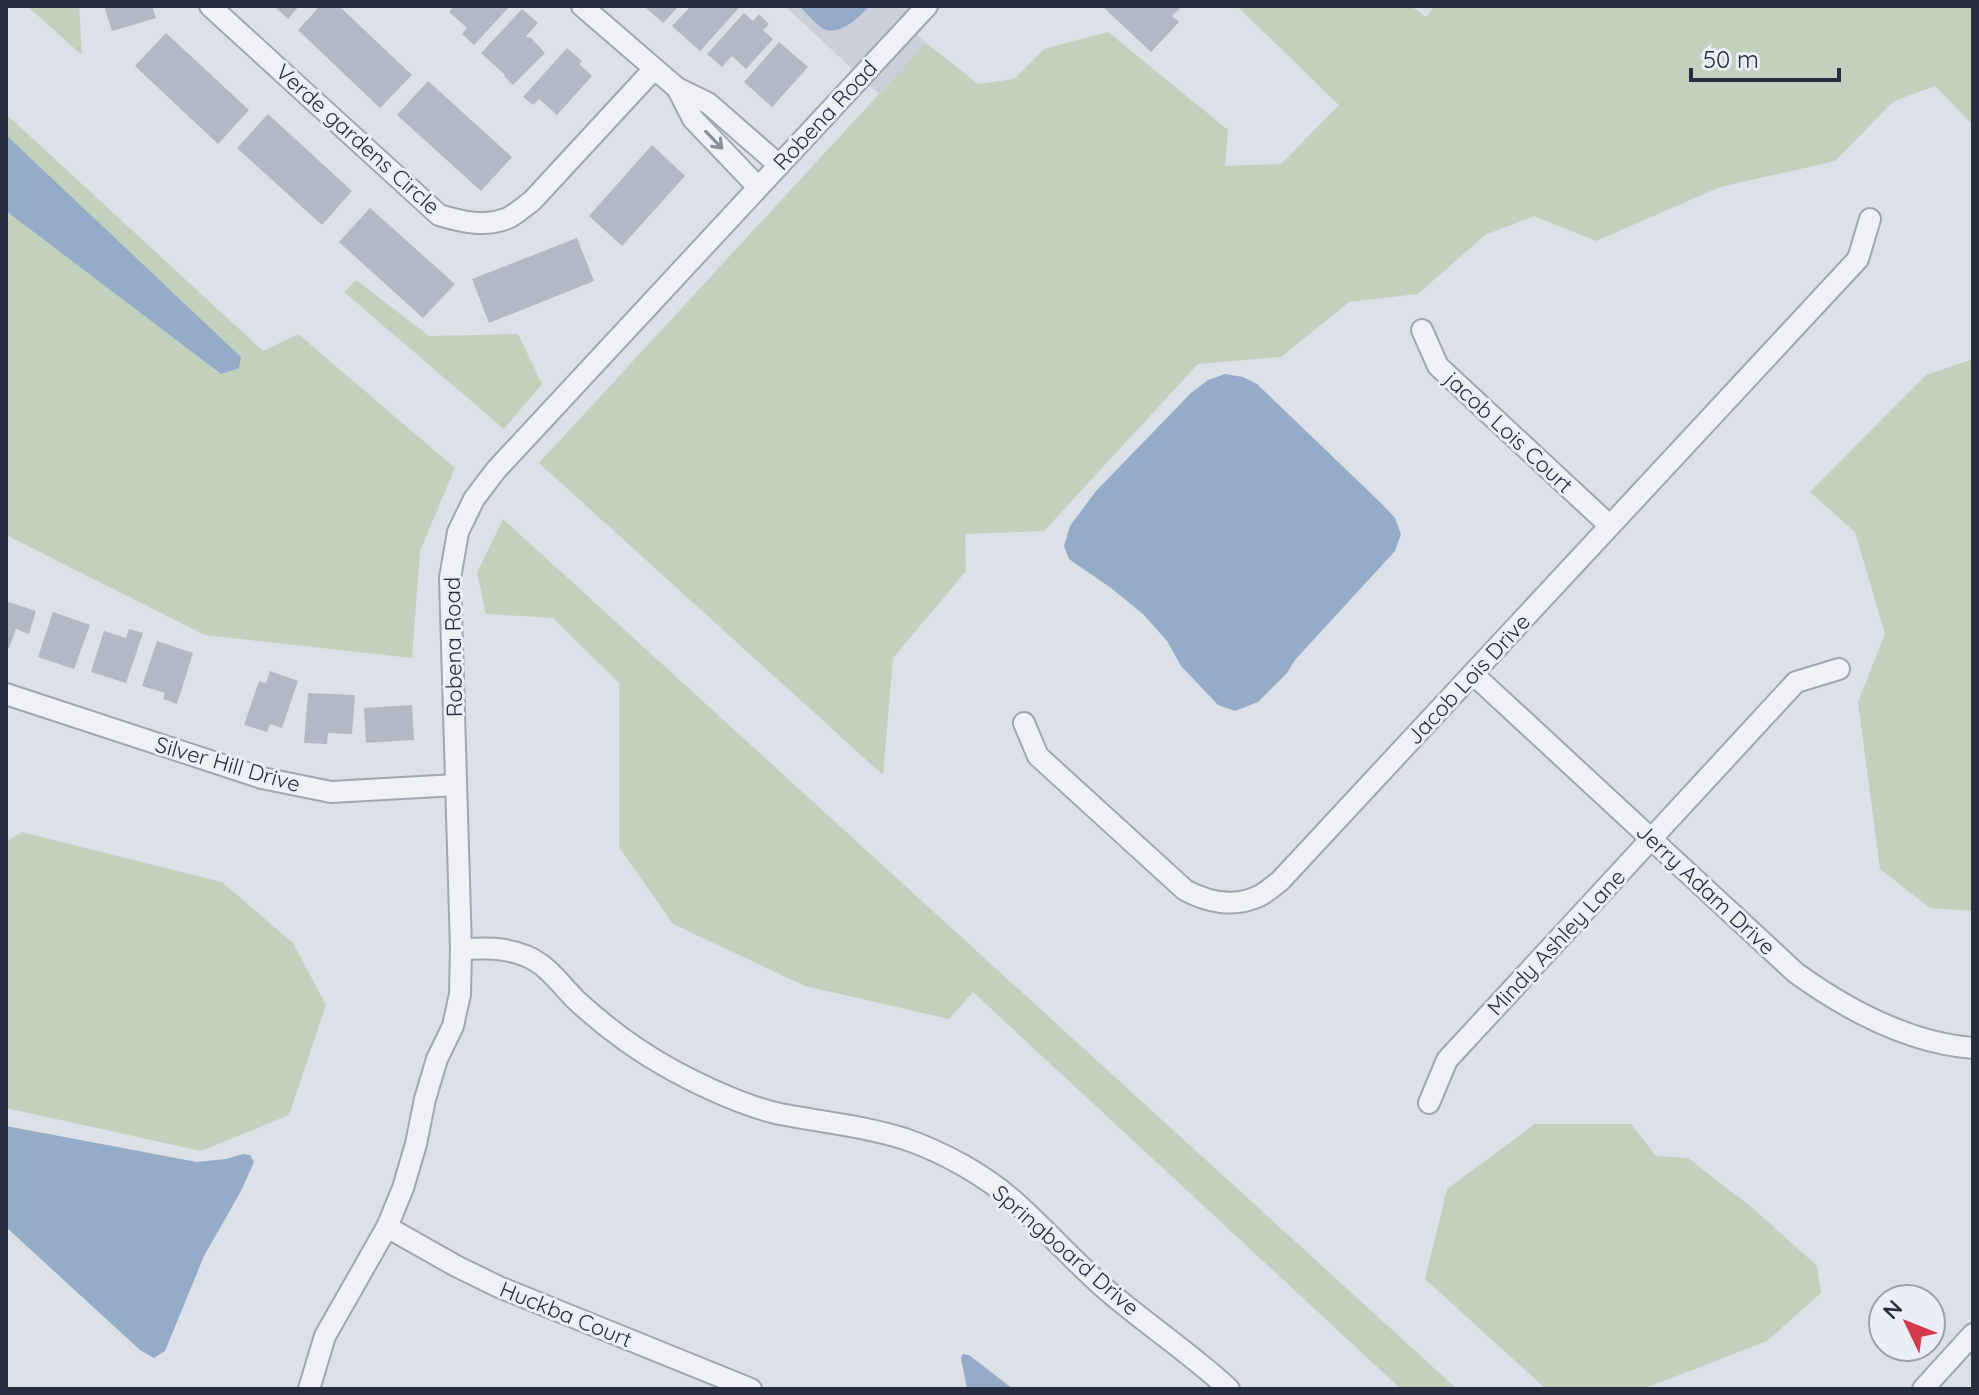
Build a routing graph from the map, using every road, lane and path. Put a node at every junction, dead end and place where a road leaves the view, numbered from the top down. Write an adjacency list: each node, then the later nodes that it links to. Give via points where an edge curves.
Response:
1 (210, 6): 4 (street, Verde gardens Circle, via 439,215 463,223 509,217 532,201)
2 (582, 6): 4 (street)
3 (927, 6): 6 (street, Robena Road)
4 (654, 69): 5 (street)
5 (677, 88): 6 (street, via 708,103); 7 (street, one-way to 7, via 693,119)
6 (779, 165): 7 (street, Robena Road)
7 (758, 187): 15 (street, Robena Road, via 474,499 458,532 450,578)
8 (1870, 219): 10 (street, Jacob Lois Drive, via 1858,259)
9 (1422, 330): 10 (street, jacob Lois Court, via 1438,366)
10 (1609, 525): 12 (street, Jacob Lois Drive)
11 (1839, 669): 16 (street, Mindy Ashley Lane, via 1796,682)
12 (1473, 674): 14 (street, Jacob Lois Drive, via 1280,881 1258,897 1231,903 1205,900 1185,890 1038,756); 16 (street, Jerry Adam Drive)
13 (6, 694): 15 (street, Silver Hill Drive, via 262,778 331,792)
14 (1024, 723)
15 (456, 785): 17 (street, Robena Road)
16 (1651, 839): 18 (street, Jerry Adam Drive, via 1829,997 1924,1039); 19 (street, Mindy Ashley Lane, via 1447,1060)
17 (461, 949): 20 (street, Robena Road, via 453,1026 437,1059 416,1144); 24 (street, Springboard Drive, via 498,948 528,957 608,1027 709,1090 777,1113 905,1139 982,1178 1014,1200 1105,1288)
18 (1973, 1048)
19 (1429, 1103)
20 (387, 1227): 22 (street, Robena Road, via 325,1336); 23 (street, Huckba Court, via 499,1287)
21 (1973, 1334): 25 (street)
22 (309, 1389)
23 (751, 1389)
24 (1229, 1389)
25 (1923, 1389)

